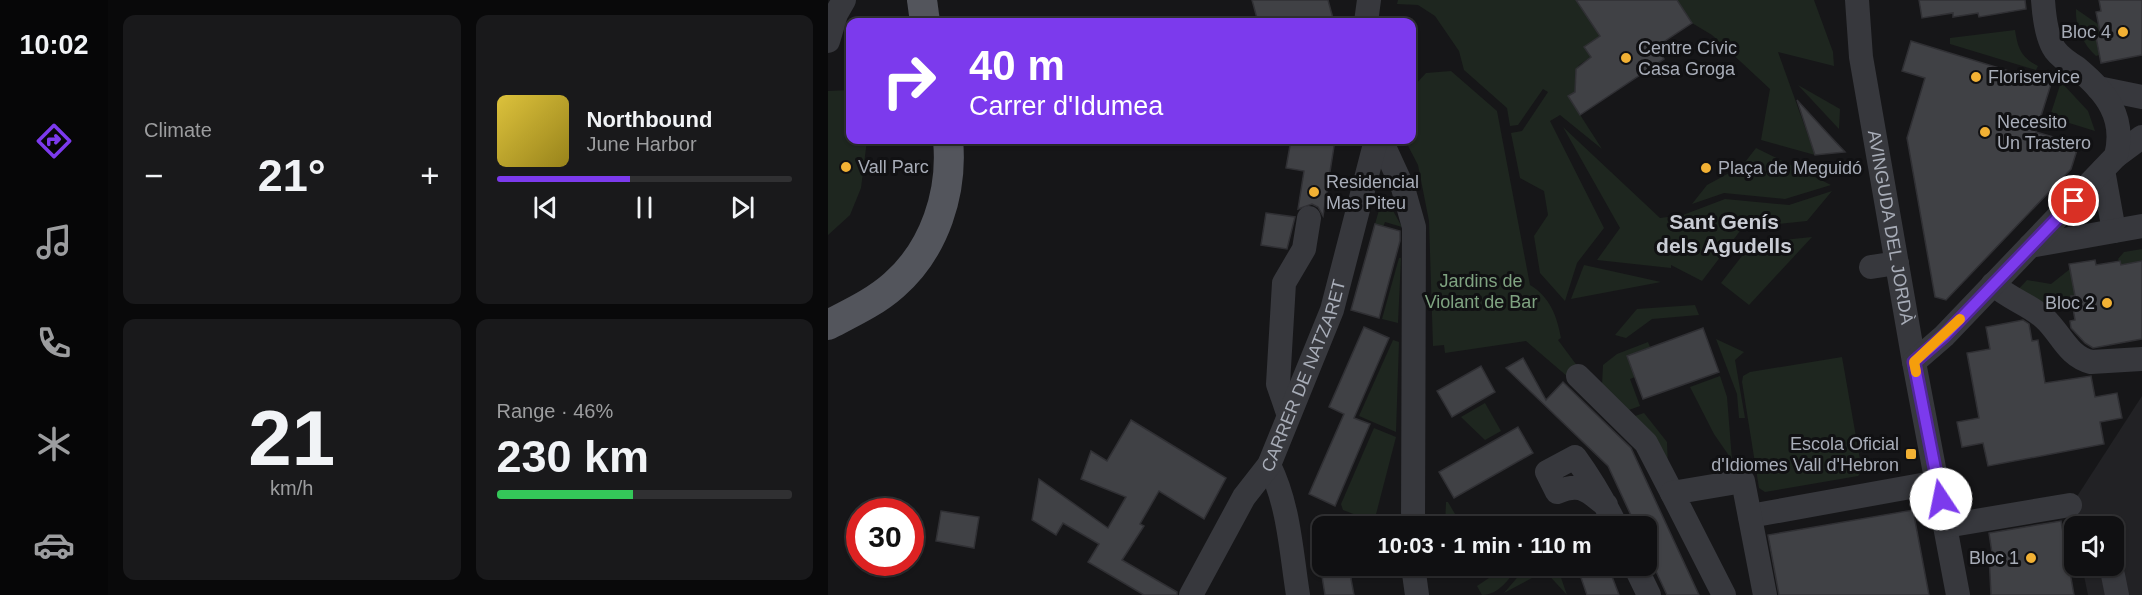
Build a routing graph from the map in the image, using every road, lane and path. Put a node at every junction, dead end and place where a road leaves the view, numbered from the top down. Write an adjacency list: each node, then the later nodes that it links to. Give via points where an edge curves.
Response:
1 (844, 0): 10 (street)
2 (922, 0): 7 (main road)
3 (936, 0): 8 (main road)
4 (1369, 0): 9 (street)
5 (1857, 0): 23 (street, AVINGUDA DEL JORDÀ, via 1861,57)
6 (2043, 0): 11 (street, via 2054,49)
7 (924, 18)
8 (938, 18)
9 (1367, 18)
10 (828, 41)
11 (2098, 88): 12 (street); 18 (street, via 2119,120 2119,144)
12 (2142, 97)
13 (936, 144): 26 (main road, via 930,198 906,250 868,288)
14 (948, 144): 27 (main road, via 945,196 920,255 881,295)
15 (1375, 144): 31 (street, CARRER DE NATZARET, via 1332,310)
16 (1384, 144): 37 (street, via 1403,188 1414,227)
17 (2141, 147): 18 (street)
18 (2110, 163): 21 (street); 22 (street)
19 (1309, 219): 31 (street, via 1304,249 1284,283 1278,384)
20 (2142, 226): 21 (street)
21 (2114, 231): 22 (street)
22 (2030, 246): 25 (street)
23 (1897, 263): 24 (street); 29 (street, AVINGUDA DEL JORDÀ)
24 (1871, 267)
25 (1993, 284): 28 (street, via 2006,297 2043,316 2070,351 2083,360); 29 (street)
26 (828, 311)
27 (828, 325)
28 (2142, 359)
29 (1914, 362): 33 (street, AVINGUDA DEL JORDÀ)
30 (1578, 376): 34 (street, via 1646,442)
31 (1288, 413): 32 (street, CARRER DE NATZARET)
32 (1269, 465): 43 (street, CARRER DE NATZARET, via 1244,497); 44 (street, via 1284,507)
33 (1938, 482): 39 (street); 40 (street, AVINGUDA DEL JORDÀ)
34 (1672, 494): 39 (street, via 1743,481); 47 (street)
35 (1606, 505): 38 (street)
36 (2070, 505): 40 (street)
37 (1413, 516)
38 (1611, 516)
39 (1750, 516): 48 (street)
40 (1946, 526): 49 (street, AVINGUDA DEL JORDÀ)
41 (1415, 576): 45 (street)
42 (1640, 576): 46 (street)
43 (1191, 595)
44 (1298, 595)
45 (1418, 595)
46 (1649, 595)
47 (1724, 595)
48 (1764, 595)
49 (1958, 595)

